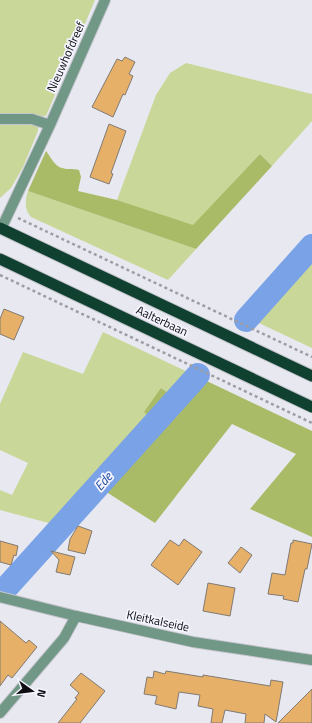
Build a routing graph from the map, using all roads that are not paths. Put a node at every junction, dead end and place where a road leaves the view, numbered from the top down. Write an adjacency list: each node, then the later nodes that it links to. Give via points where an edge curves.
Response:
1 (105, 0): 3 (street, Nieuwhofdreef)
2 (0, 119): 3 (street, via 32,119)
3 (50, 125): 4 (street, Nieuwhofdreef)
4 (1, 228): 6 (highway, Aalterbaan)
5 (0, 259): 7 (highway, Aalterbaan)
6 (312, 376)
7 (312, 407)
8 (0, 597): 9 (street, Kleitkalseide)
9 (76, 616): 10 (street, Kleitkalseide, via 193,642); 11 (street, via 64,638)
10 (312, 660)
11 (0, 713)

